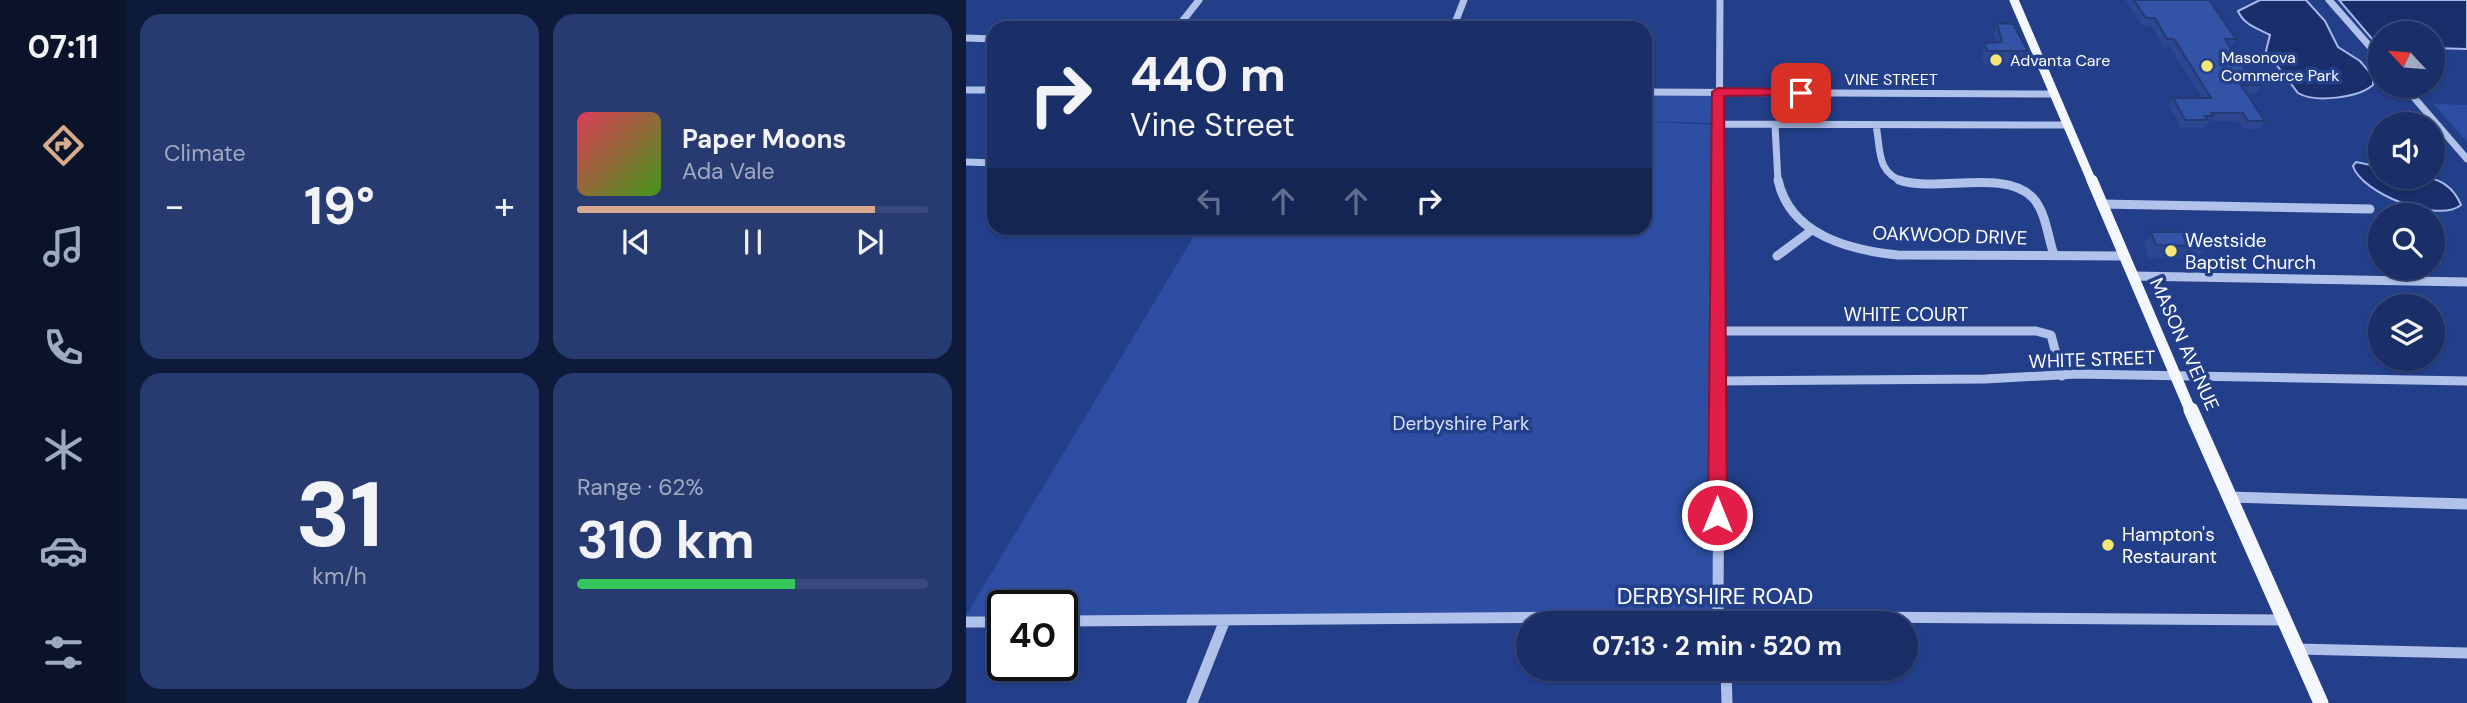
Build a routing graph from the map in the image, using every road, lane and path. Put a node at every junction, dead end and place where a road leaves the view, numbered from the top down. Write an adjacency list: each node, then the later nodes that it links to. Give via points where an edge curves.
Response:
1 (1199, 0): 6 (street)
2 (1464, 0): 7 (street)
3 (1720, 0): 14 (street)
4 (2014, 0): 15 (main road, MASON AVENUE)
5 (2329, 0): 10 (street)
6 (1182, 21)
7 (1456, 21)
8 (966, 38): 9 (street)
9 (987, 38)
10 (2368, 44)
11 (966, 90): 12 (street)
12 (987, 90)
13 (1652, 92): 14 (street, VINE STREET)
14 (1718, 92): 15 (street, VINE STREET); 17 (street)
15 (2054, 94): 20 (main road, MASON AVENUE)
16 (2414, 98): 21 (street)
17 (1718, 124): 18 (street); 32 (street)
18 (1775, 125): 19 (street); 26 (street, OAKWOOD DRIVE, via 1782,195)
19 (1876, 125): 20 (street); 27 (street, via 1884,170 1900,181 1913,185 2004,184 2029,193)
20 (2067, 125): 24 (main road, MASON AVENUE)
21 (2467, 159)
22 (966, 162): 23 (street)
23 (987, 163)
24 (2101, 204): 25 (street); 29 (main road, MASON AVENUE)
25 (2368, 209)
26 (1812, 230): 27 (street, OAKWOOD DRIVE, via 1879,254); 28 (street)
27 (2054, 255): 29 (street, OAKWOOD DRIVE)
28 (1777, 256)
29 (2124, 256): 30 (main road, MASON AVENUE)
30 (2133, 276): 31 (street); 33 (main road, MASON AVENUE)
31 (2467, 282)
32 (1718, 331): 34 (street, WHITE COURT, via 2046,332 2051,335); 35 (street)
33 (2175, 374): 34 (street, WHITE STREET); 36 (street, WHITE STREET); 37 (main road, MASON AVENUE)
34 (2062, 376): 35 (street, WHITE STREET)
35 (1717, 381): 39 (street)
36 (2467, 381)
37 (2229, 497): 38 (street); 43 (main road, MASON AVENUE)
38 (2467, 504)
39 (1719, 611)
40 (1225, 620): 41 (street, DERBYSHIRE ROAD); 44 (street, DERBYSHIRE ROAD); 50 (street)
41 (1516, 620)
42 (1918, 620): 43 (street, DERBYSHIRE ROAD)
43 (2284, 620): 47 (main road, MASON AVENUE)
44 (1078, 621)
45 (966, 622): 46 (street)
46 (987, 622)
47 (2297, 649): 48 (street); 52 (main road, MASON AVENUE)
48 (2467, 653)
49 (1726, 681): 51 (street)
50 (1192, 703)
51 (1727, 703)
52 (2321, 703)

